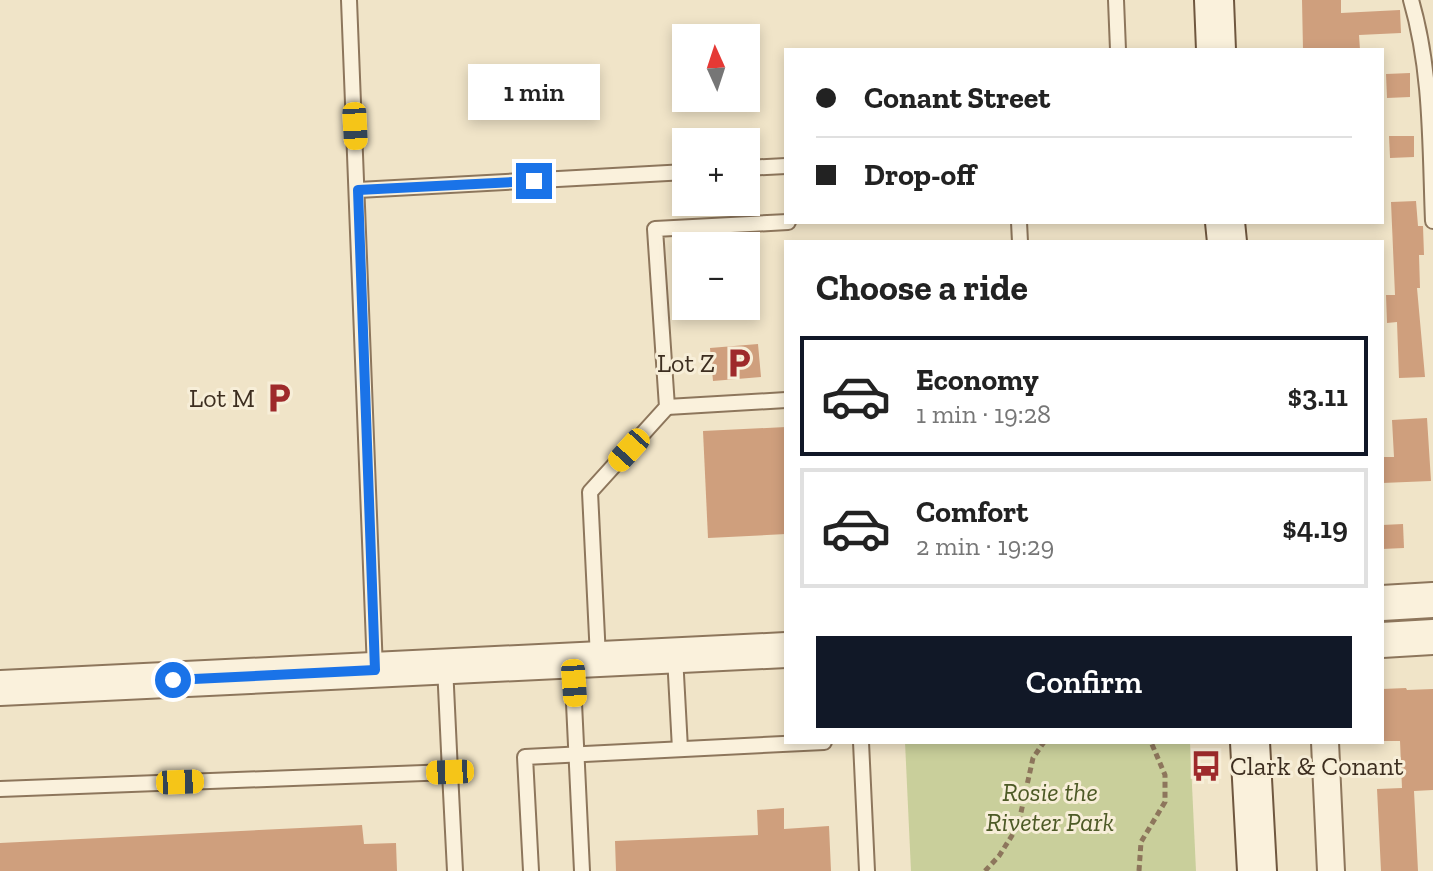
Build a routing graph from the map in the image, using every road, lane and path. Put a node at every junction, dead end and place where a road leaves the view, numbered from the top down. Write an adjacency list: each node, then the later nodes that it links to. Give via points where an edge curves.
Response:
1 (349, 0): 10 (lane)
2 (1116, 0): 5 (lane)
3 (1214, 0): 6 (main road)
4 (1411, 0): 11 (lane, via 1427,79)
5 (1118, 48)
6 (1216, 48)
7 (784, 166): 8 (lane)
8 (760, 167)
9 (672, 173): 10 (lane)
10 (358, 190): 23 (lane)
11 (1433, 221)
12 (784, 222): 14 (lane, via 655,229)
13 (784, 400): 14 (lane)
14 (667, 407): 21 (lane, via 590,492)
15 (1433, 600): 16 (street)
16 (1384, 603)
17 (1433, 637): 18 (street)
18 (1384, 640)
19 (784, 650): 20 (street)
20 (675, 656): 21 (street); 31 (lane)
21 (585, 660): 22 (street); 32 (lane)
22 (445, 666): 23 (street); 33 (lane)
23 (375, 670): 24 (street)
24 (0, 688)
25 (784, 744): 31 (lane)
26 (861, 744): 38 (lane)
27 (1043, 744): 39 (path, via 1033,758 1018,826)
28 (1152, 744): 40 (path, via 1165,775 1165,802 1141,842)
29 (1250, 744): 41 (main road)
30 (1325, 744): 42 (street)
31 (680, 749): 32 (lane)
32 (577, 754): 36 (lane, via 525,757); 37 (lane)
33 (450, 772): 34 (lane); 35 (lane)
34 (0, 789)
35 (455, 871)
36 (531, 871)
37 (582, 871)
38 (867, 871)
39 (985, 871)
40 (1139, 871)
41 (1257, 871)
42 (1331, 871)

